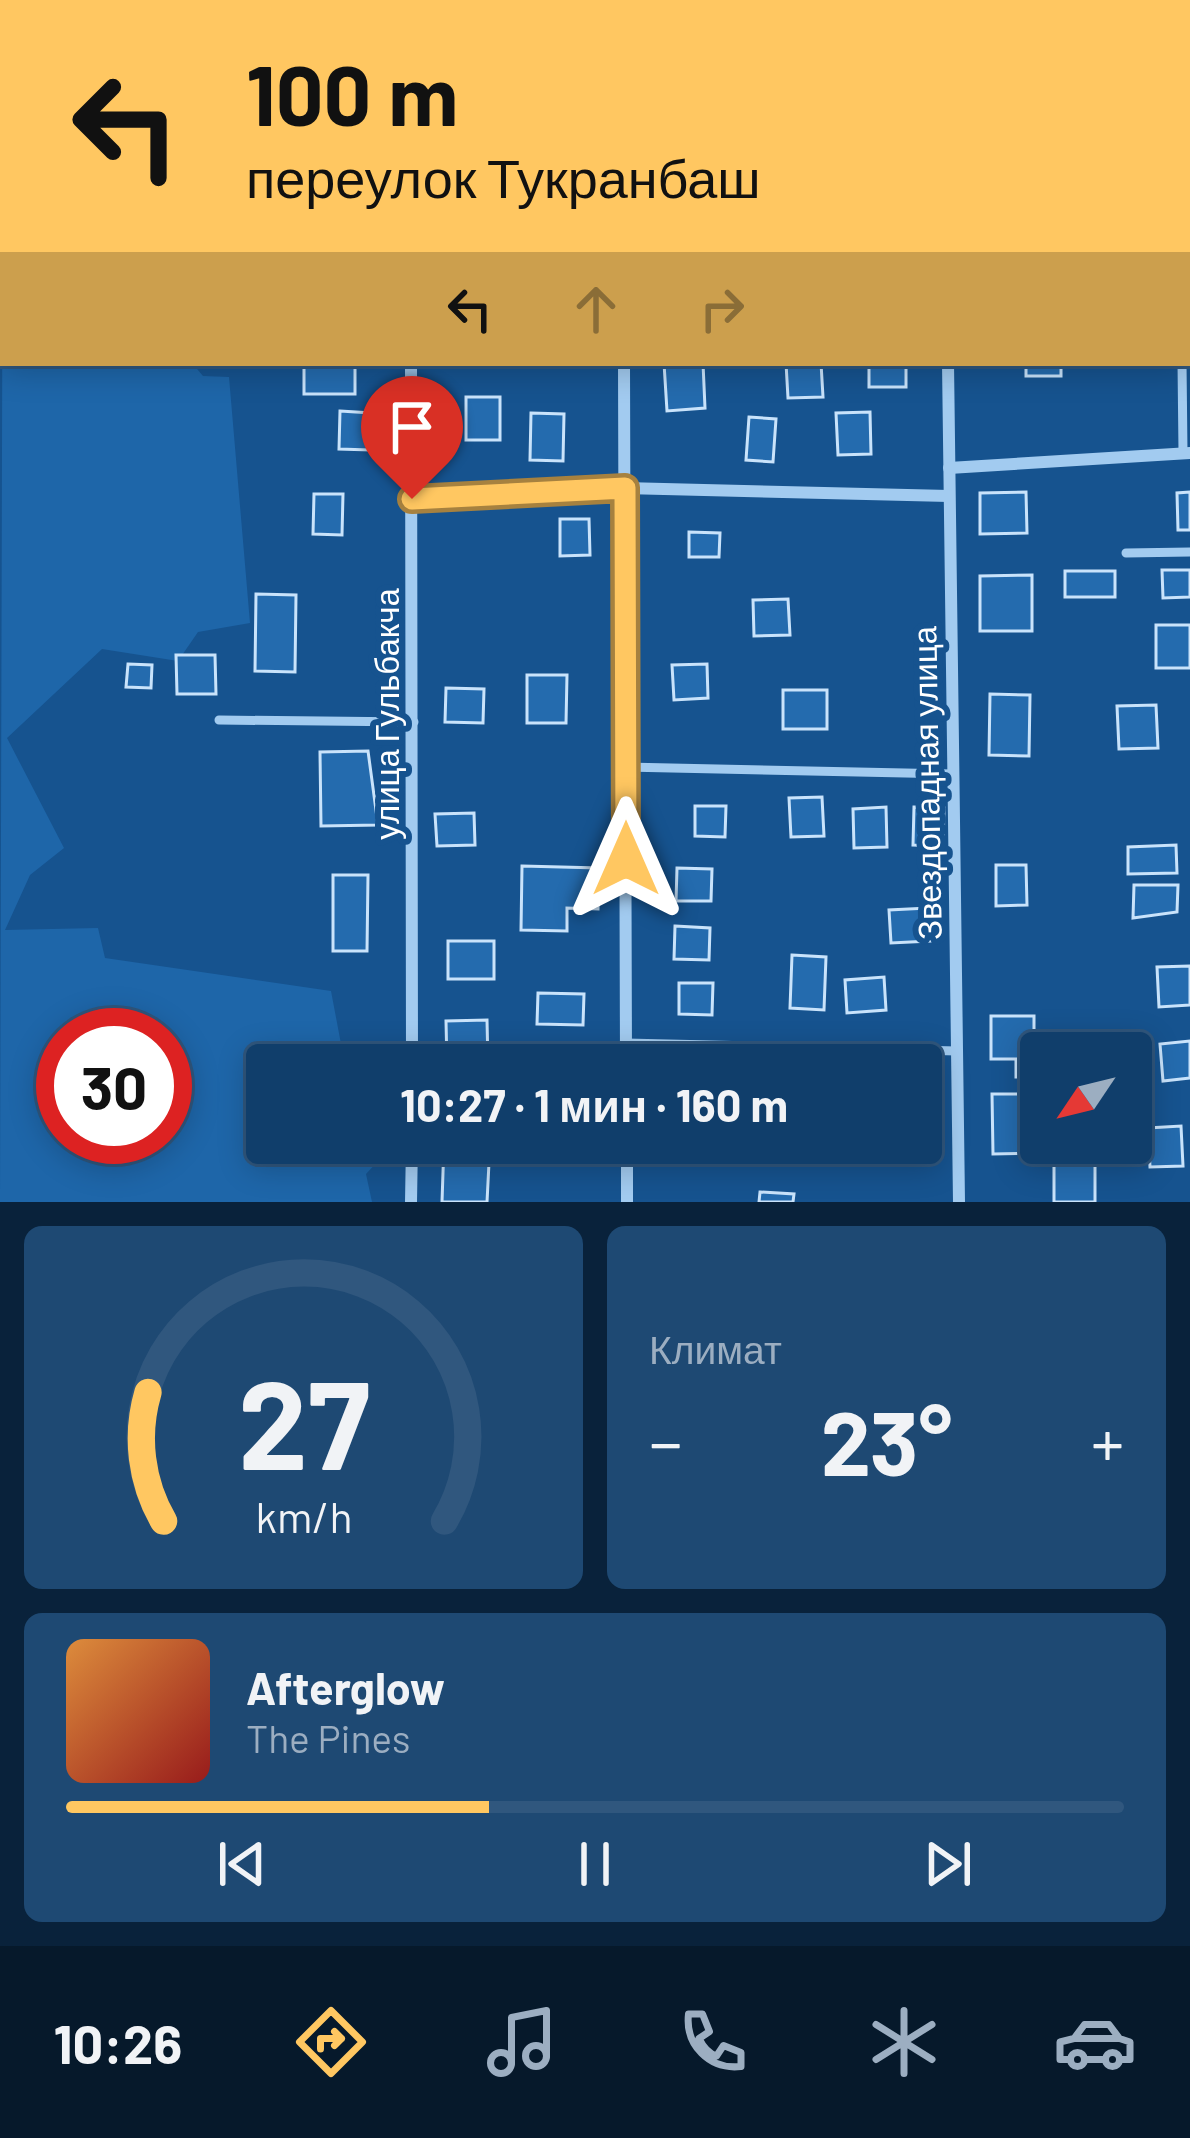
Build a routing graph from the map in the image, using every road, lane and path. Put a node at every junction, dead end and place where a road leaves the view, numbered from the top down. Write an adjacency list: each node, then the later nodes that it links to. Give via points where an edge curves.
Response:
1 (411, 366): 9 (street, улица Гульбакча)
2 (624, 366): 7 (street)
3 (948, 366): 6 (street, Звездопадная улица)
4 (1182, 366): 5 (lane)
5 (1187, 452): 6 (street)
6 (949, 468): 8 (street, Звездопадная улица)
7 (625, 488): 8 (street); 9 (street); 14 (street)
8 (949, 496): 15 (street, Звездопадная улица)
9 (412, 499): 13 (street, улица Гульбакча)
10 (1190, 552): 11 (lane)
11 (1126, 553)
12 (219, 720): 13 (lane)
13 (414, 722): 17 (street, улица Гульбакча)
14 (626, 767): 15 (lane); 16 (street)
15 (953, 774): 18 (street, Звездопадная улица)
16 (626, 1042): 18 (lane)
17 (412, 1044)
18 (956, 1051): 23 (street, Звездопадная улица)
19 (412, 1164): 21 (street)
20 (627, 1164): 22 (street)
21 (411, 1202)
22 (627, 1202)
23 (958, 1202)

